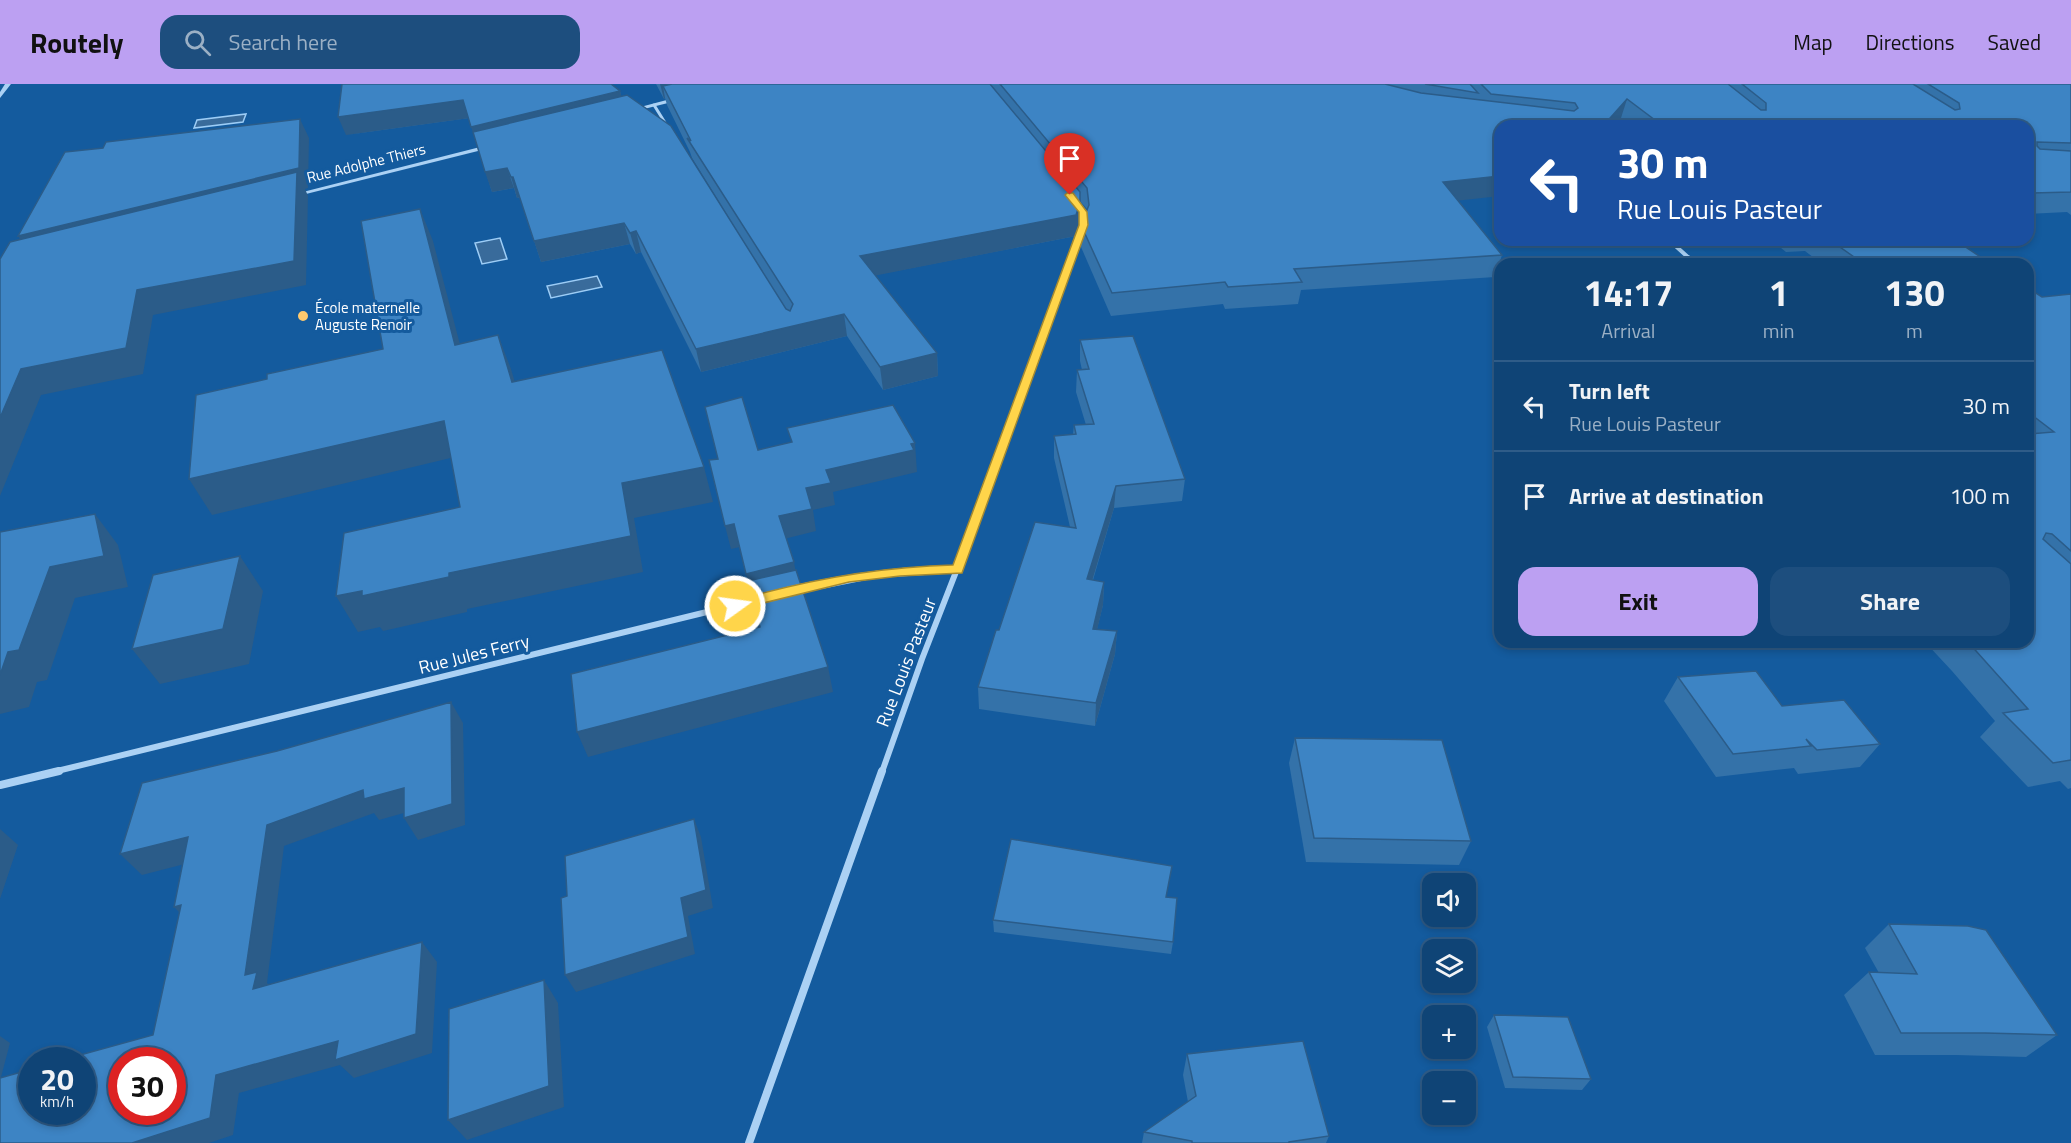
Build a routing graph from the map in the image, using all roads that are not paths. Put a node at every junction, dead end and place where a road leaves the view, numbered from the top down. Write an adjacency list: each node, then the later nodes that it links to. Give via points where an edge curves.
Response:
1 (8, 84): 2 (street)
2 (0, 96)
3 (687, 97): 4 (street)
4 (654, 105): 5 (street); 6 (lane)
5 (622, 113)
6 (669, 129)
7 (501, 143): 9 (street, Rue Adolphe Thiers)
8 (1069, 193): 12 (street, Rue Louis Pasteur, via 1083,212 1084,225)
9 (286, 197)
10 (1676, 246): 11 (street)
11 (1689, 258)
12 (957, 570): 13 (street, via 900,571); 16 (street, Rue Louis Pasteur)
13 (791, 592)
14 (768, 598): 15 (street, Rue Jules Ferry)
15 (0, 785)
16 (749, 1143)

